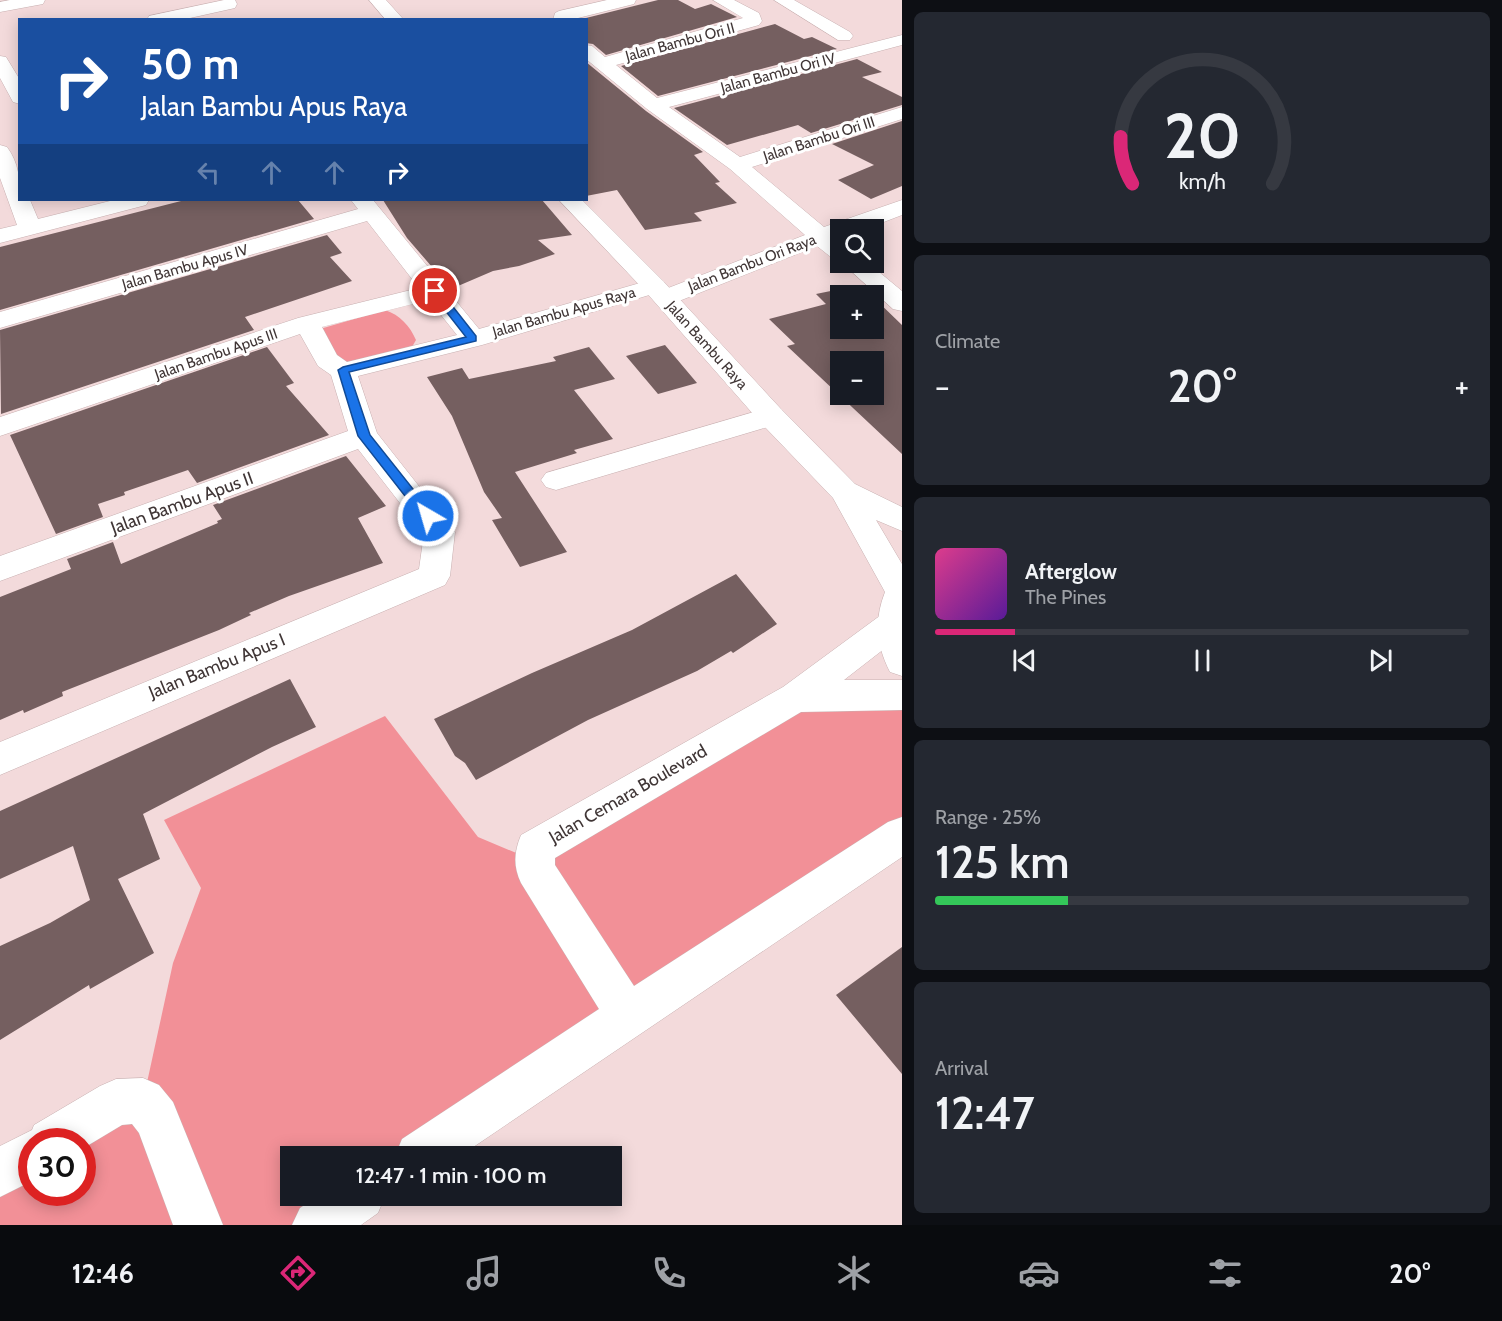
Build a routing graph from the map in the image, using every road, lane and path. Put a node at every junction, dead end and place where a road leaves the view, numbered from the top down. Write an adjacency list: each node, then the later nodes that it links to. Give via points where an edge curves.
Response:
1 (37, 0): 7 (street)
2 (377, 0): 10 (street)
3 (628, 0): 11 (street)
4 (721, 0): 16 (street, Jalan Bambu Ori II, via 753,17 753,21)
5 (782, 0): 12 (street)
6 (227, 2): 8 (street); 9 (street)
7 (0, 7)
8 (163, 18)
9 (239, 18)
10 (394, 18)
11 (561, 18)
12 (844, 36)
13 (902, 40): 19 (street, Jalan Bambu Ori IV)
14 (588, 52): 16 (street)
15 (3, 54): 17 (street)
16 (603, 63): 19 (street)
17 (18, 95)
18 (18, 101): 20 (street)
19 (654, 105): 23 (street)
20 (0, 108)
21 (902, 113): 23 (street, Jalan Bambu Ori III)
22 (7, 152): 24 (street)
23 (737, 165): 32 (street)
24 (18, 188)
25 (22, 201): 31 (street)
26 (134, 201): 31 (street)
27 (571, 201): 37 (street, Jalan Bambu Raya)
28 (366, 206): 36 (street, Jalan Bambu Apus Raya); 39 (street, Jalan Bambu Apus IV)
29 (902, 207): 30 (street, Jalan Bambu Ori Raya)
30 (869, 219)
31 (30, 228): 34 (street)
32 (830, 229)
33 (830, 233): 37 (street, Jalan Bambu Ori Raya)
34 (0, 236)
35 (865, 273): 38 (street)
36 (435, 291): 40 (street, Jalan Bambu Apus III); 41 (street, Jalan Bambu Apus Raya)
37 (660, 292): 41 (street, Jalan Bambu Apus Raya); 43 (street, Jalan Bambu Raya)
38 (902, 304)
39 (0, 320)
40 (307, 323): 42 (street, via 327,360); 44 (street, Jalan Bambu Apus III)
41 (473, 339): 42 (street, Jalan Bambu Apus Raya)
42 (343, 370): 45 (street)
43 (771, 416): 46 (street); 47 (street, Jalan Bambu Raya)
44 (0, 427)
45 (364, 436): 49 (street, Jalan Bambu Apus II); 55 (street, Jalan Bambu Apus I, via 440,532 434,576)
46 (556, 480)
47 (844, 490): 48 (street, Jalan Bambu Raya); 50 (street, Jalan Bambu Raya)
48 (902, 520)
49 (0, 570)
50 (902, 591): 51 (street)
51 (893, 624): 52 (street); 54 (street)
52 (902, 662)
53 (902, 695): 54 (street)
54 (795, 697): 57 (street, Jalan Cemara Boulevard, via 535,848 535,870)
55 (0, 759)
56 (902, 835): 57 (street)
57 (628, 1015): 59 (street)
58 (74, 1128): 63 (street, via 116,1102 143,1101 157,1118)
59 (434, 1146)
60 (18, 1162): 61 (street)
61 (0, 1173)
62 (346, 1206): 64 (street)
63 (198, 1225)
64 (317, 1225)

